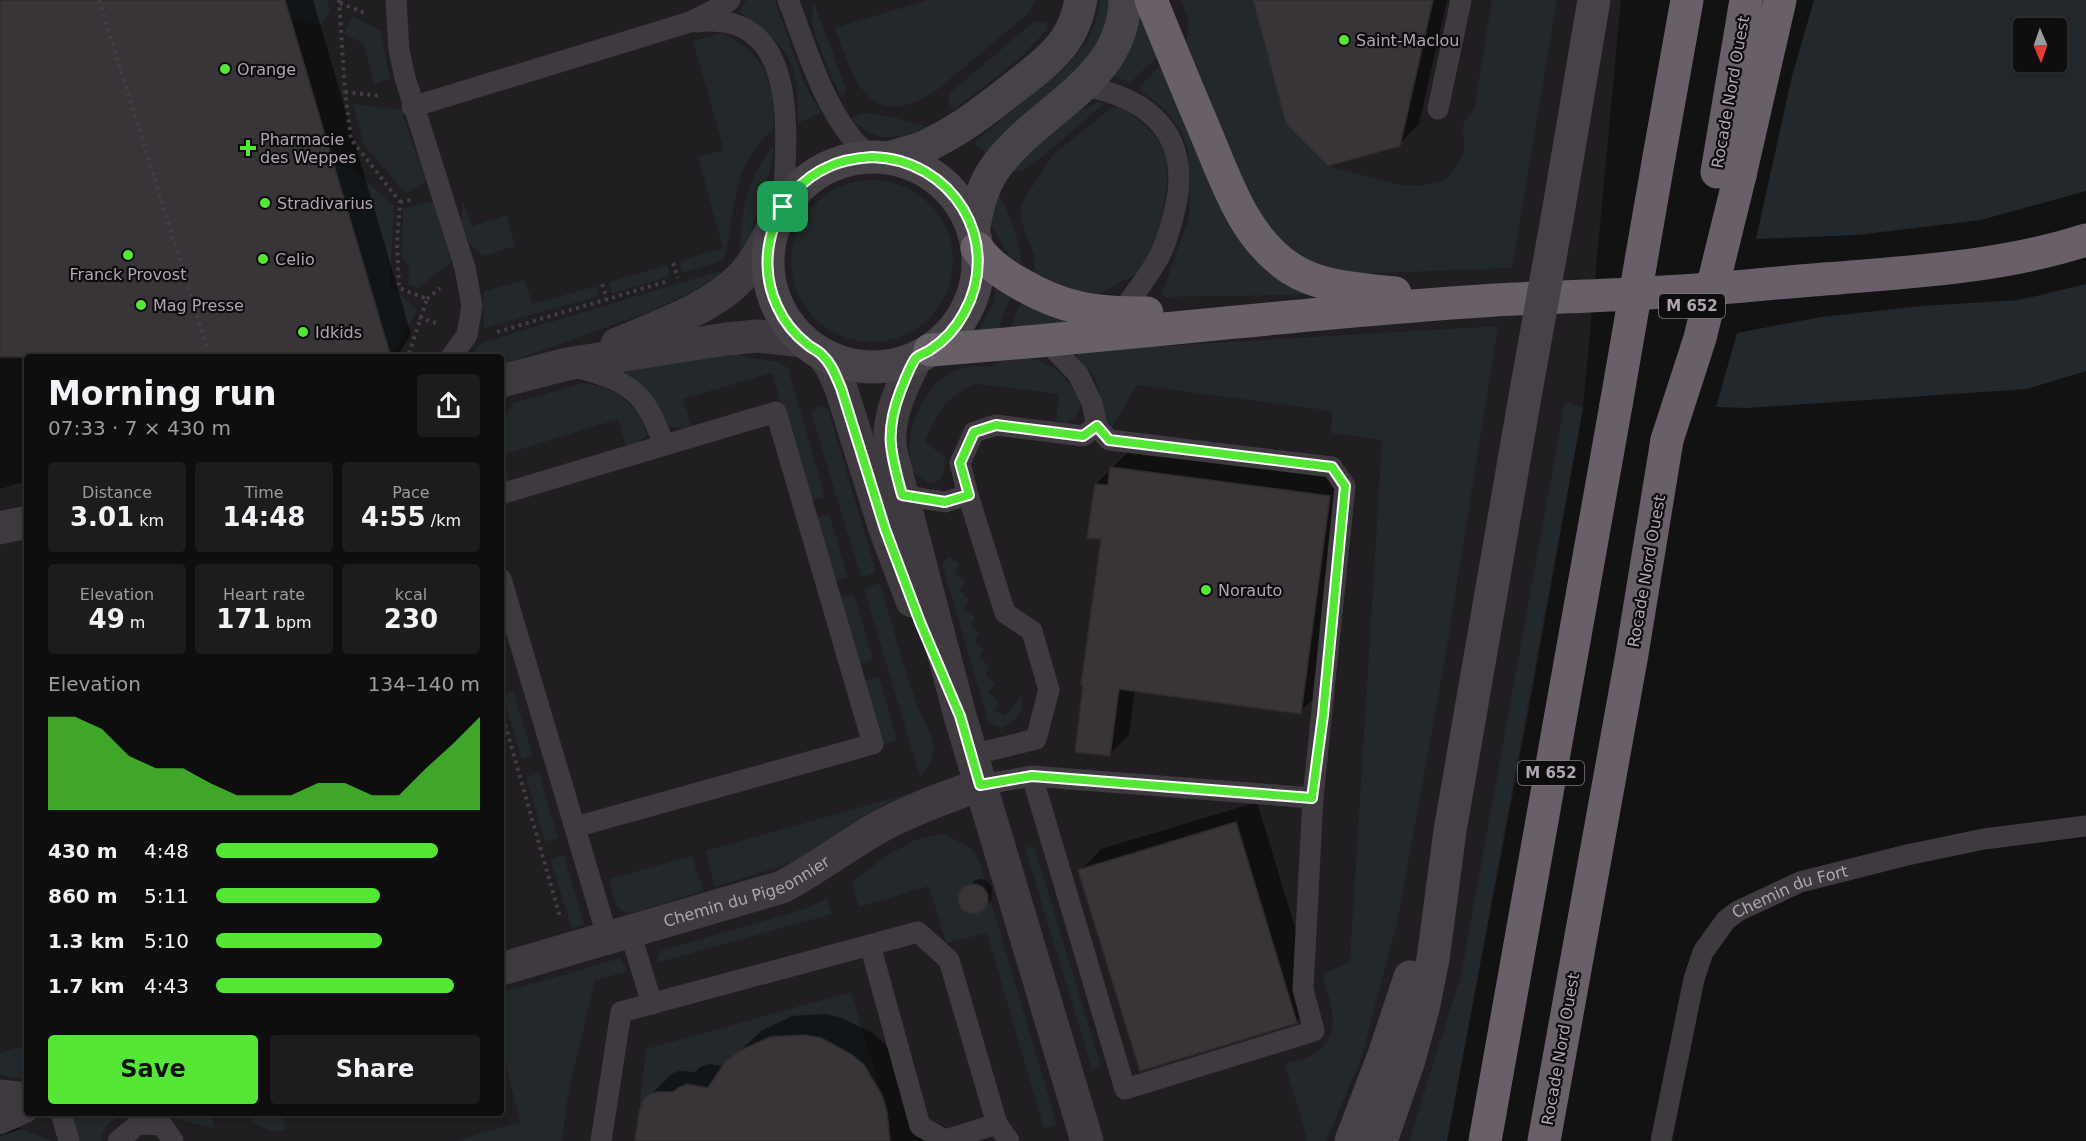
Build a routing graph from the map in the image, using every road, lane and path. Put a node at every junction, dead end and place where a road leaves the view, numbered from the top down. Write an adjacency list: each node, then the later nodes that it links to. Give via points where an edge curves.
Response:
1 (99, 0): 37 (path)
2 (396, 0): 19 (lane, via 399,50)
3 (730, 0): 15 (lane)
4 (788, 0): 21 (lane, via 834,111 853,140)
5 (1081, 0): 21 (main road, via 1063,43 978,116 922,148)
6 (1125, 0): 16 (main road, via 1115,45)
7 (1151, 0): 31 (highway, via 1233,196 1256,237 1272,254 1291,269 1338,286)
8 (1461, 0): 20 (lane)
9 (1594, 0): 58 (main road, bridge)
10 (1687, 0): 77 (highway, M 652, bridge)
11 (1746, 0): 22 (highway, Rocade Nord Ouest)
12 (1780, 0): 22 (highway)
13 (339, 2): 14 (path); 17 (path)
14 (371, 16)
15 (690, 22): 19 (lane); 23 (lane, via 731,23 753,35 770,52 784,101 785,150)
16 (1083, 86): 24 (main road, via 1027,134 994,170 981,195); 32 (lane, via 1124,96 1152,115 1171,140 1179,168 1177,200 1168,237 1145,280)
17 (345, 92): 18 (path); 38 (path, via 351,139 400,202 399,288 427,299)
18 (386, 96)
19 (412, 107): 34 (lane, via 465,268 472,306)
20 (1438, 109)
21 (881, 157): 23 (main road, via 849,159 816,173 797,189); 24 (main road, via 920,168 946,186 965,212)
22 (1728, 173): 78 (highway, Rocade Nord Ouest / M 652, bridge, via 1700,338 1667,440)
23 (778, 218): 36 (main road, via 767,262 770,284 788,325); 41 (street, via 755,260 727,290 698,308)
24 (975, 240): 32 (highway, via 999,270 1047,299 1076,309); 40 (main road, via 976,278 968,306 952,331)
25 (2086, 240): 31 (highway, via 2059,249 1948,269 1664,292)
26 (673, 263): 28 (path)
27 (688, 275): 28 (path)
28 (678, 278): 30 (path)
29 (602, 284): 30 (path)
30 (607, 299): 34 (path, via 483,336)
31 (1496, 300): 33 (highway)
32 (1120, 313): 33 (highway)
33 (1305, 314): 35 (highway)
34 (467, 335): 39 (lane)
35 (1046, 341): 40 (highway); 43 (lane, via 1078,374)
36 (813, 348): 40 (main road, via 842,363 864,367 896,364); 41 (street, via 772,337 742,337); 51 (street, via 831,366 841,388 900,570)
37 (209, 354)
38 (409, 354)
39 (453, 354)
40 (923, 354): 46 (street, via 900,393 889,431)
41 (567, 364): 42 (street); 44 (lane, via 604,375 636,394 654,418)
42 (509, 381)
43 (1097, 426): 47 (lane, via 1083,436 996,425 974,432 960,463); 55 (lane, via 1109,440 1332,467 1345,486)
44 (664, 445): 45 (lane); 57 (lane, via 776,412 873,744)
45 (504, 493)
46 (902, 495): 47 (lane, via 945,502); 51 (street)
47 (969, 495): 53 (lane, via 1005,613 1032,631 1049,690 1036,740)
48 (24, 523): 49 (street)
49 (0, 528)
50 (504, 589): 57 (lane)
51 (960, 716): 53 (street)
52 (504, 720): 61 (path)
53 (976, 770): 54 (lane); 59 (street, Chemin du Pigeonnier, via 920,808 887,823 782,887); 74 (street)
54 (1032, 776): 55 (lane); 55 (lane, via 1125,1089 1314,1031 1303,989)
55 (1312, 798)
56 (2086, 826): 79 (lane, Chemin du Fort, via 1984,839 1908,855 1800,882 1738,911 1726,920 1703,952)
57 (575, 827): 59 (lane)
58 (1450, 831): 75 (main road, via 1404,998); 76 (main road, via 1423,1009)
59 (619, 935): 61 (street, Chemin du Pigeonnier); 63 (lane)
60 (870, 945): 63 (lane); 69 (lane, via 918,932 949,960); 69 (lane, via 921,1126 945,1140)
61 (570, 949): 62 (street, Chemin du Pigeonnier)
62 (504, 968)
63 (652, 1004): 73 (lane, via 621,1012)
64 (0, 1096): 65 (street)
65 (24, 1099)
66 (24, 1113): 68 (lane)
67 (63, 1116): 70 (lane)
68 (0, 1124)
69 (1003, 1132)
70 (69, 1141)
71 (118, 1141): 72 (lane, via 138,1124 162,1125)
72 (173, 1141)
73 (601, 1141)
74 (1087, 1141)
75 (1351, 1141)
76 (1381, 1141)
77 (1485, 1141)
78 (1544, 1141)
79 (1661, 1141)

